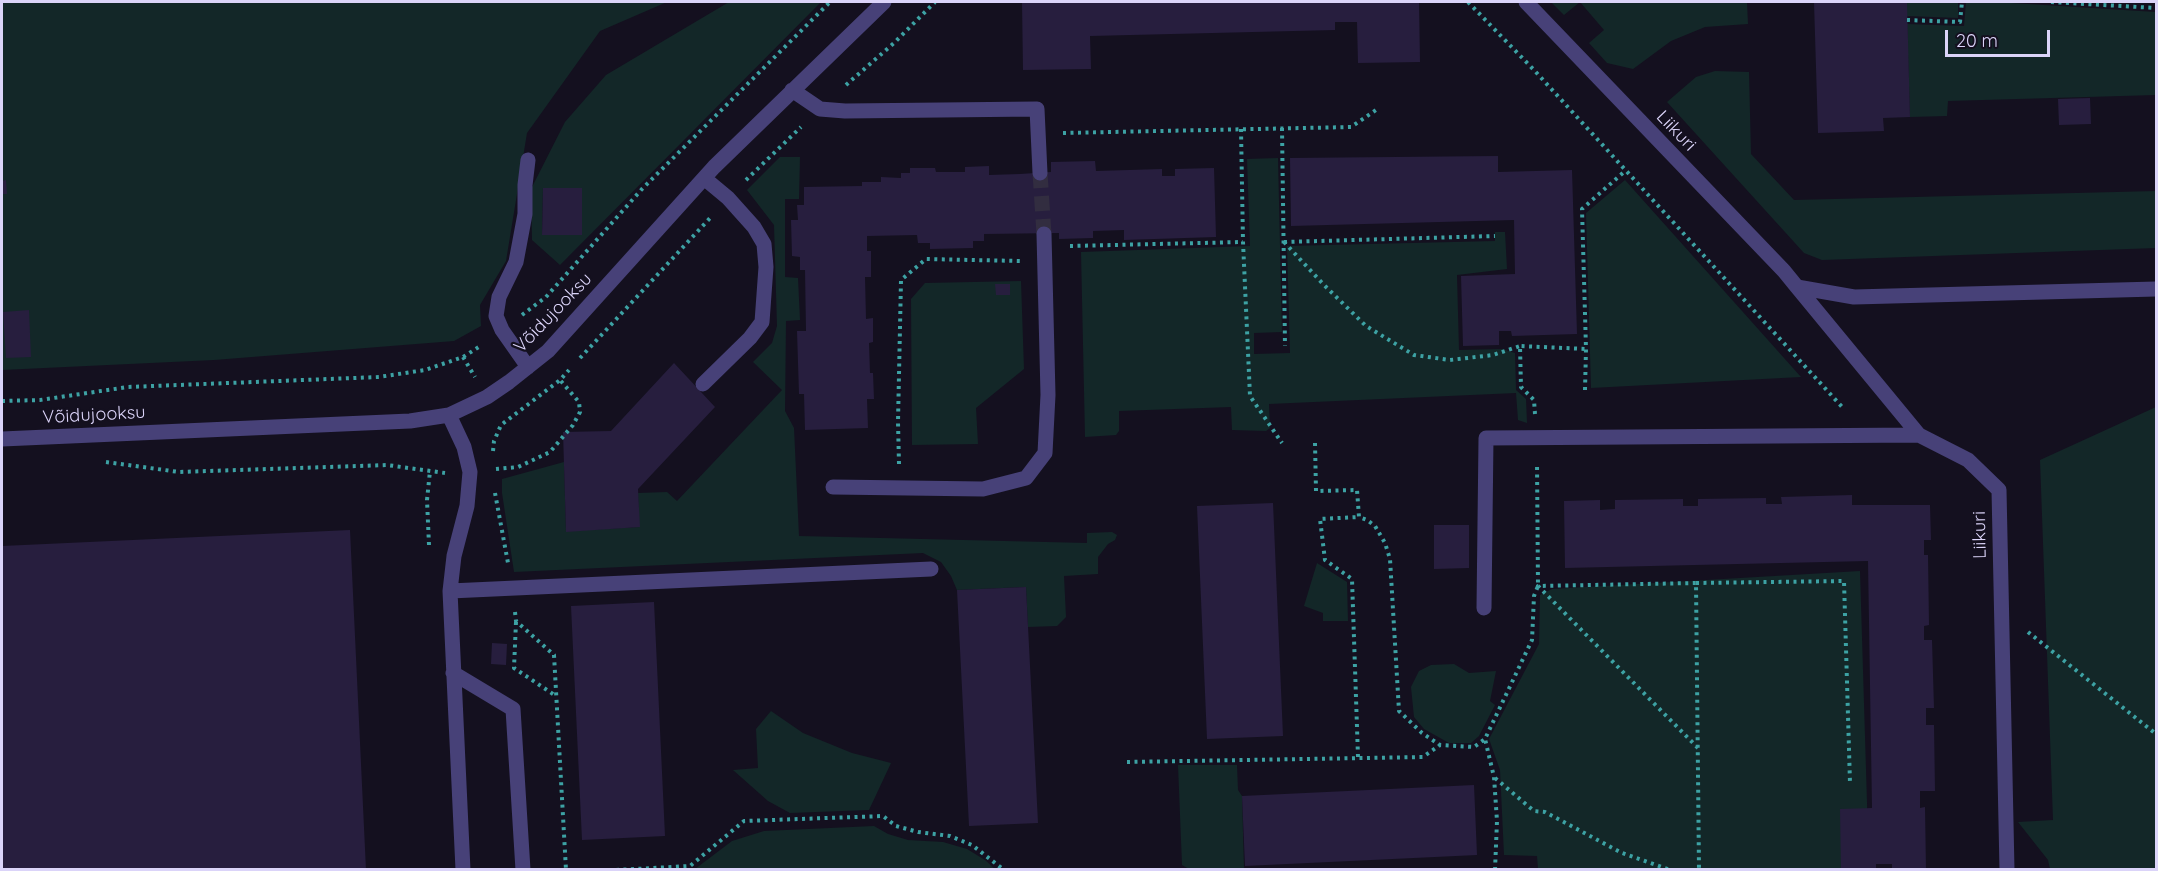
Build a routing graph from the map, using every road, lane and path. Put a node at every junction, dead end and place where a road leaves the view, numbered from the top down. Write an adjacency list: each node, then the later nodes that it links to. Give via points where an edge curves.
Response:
1 (830, 2): 27 (path, via 642,189 546,297)
2 (884, 2): 11 (street, Võidujooksu)
3 (1468, 2): 17 (path)
4 (1526, 2): 25 (street, Liikuri)
5 (1962, 2): 10 (path, via 1960,22)
6 (2051, 2): 8 (path)
7 (2147, 2): 8 (path)
8 (2146, 8): 9 (path)
9 (2157, 8)
10 (1907, 20)
11 (792, 90): 15 (street, via 820,109 1037,109); 19 (street, Võidujooksu)
12 (1379, 108): 13 (path, via 1351,127)
13 (1282, 128): 14 (path); 23 (path)
14 (1240, 129): 15 (path); 22 (path)
15 (1038, 133): 18 (street)
16 (528, 160): 27 (street, via 525,214 516,262 499,297 496,316)
17 (1625, 171): 30 (path, via 1582,209); 38 (path)
18 (1040, 173)
19 (704, 178): 31 (street, Võidujooksu, via 548,351); 33 (street, via 754,228 764,244 765,267 762,322)
20 (1495, 236): 23 (path)
21 (1044, 240): 22 (path); 24 (street)
22 (1243, 242): 41 (path, via 1250,396)
23 (1284, 242): 28 (path); 29 (path, via 1366,326 1414,355 1450,360 1493,355)
24 (1045, 262): 45 (street, via 1045,453 1026,478 982,489); 45 (path, via 926,259 901,280)
25 (1797, 287): 26 (street, via 1854,297); 37 (street, Liikuri)
26 (2157, 289)
27 (502, 330): 31 (street); 35 (path, via 463,357 425,370 379,377 128,387 40,400)
28 (1286, 346)
29 (1520, 346): 30 (path); 39 (path, via 1521,387 1534,400)
30 (1586, 349): 34 (path)
31 (528, 367): 36 (street, Võidujooksu, via 487,397)
32 (560, 380): 43 (path, via 579,402 580,412 573,425 550,452 518,467)
33 (703, 384)
34 (1585, 390)
35 (2, 401)
36 (449, 416): 40 (street, Võidujooksu); 52 (street, via 464,447 470,472)
37 (1918, 435): 38 (street); 54 (street, Liikuri, via 1968,460 1999,490)
38 (1870, 437): 39 (street)
39 (1537, 438): 50 (path); 53 (street, via 1485,438)
40 (2, 439)
41 (1282, 443)
42 (1315, 443): 47 (path, via 1316,491 1357,490)
43 (491, 470)
44 (833, 487): 45 (street)
45 (900, 488)
46 (495, 492): 51 (path)
47 (1359, 517): 60 (path, via 1375,526 1390,559 1400,711); 62 (path, via 1320,519 1325,560 1352,579)
48 (931, 569): 51 (street)
49 (1696, 584): 50 (path); 61 (path); 65 (path, via 1844,581)
50 (1538, 585): 59 (path, via 1532,640); 61 (path)
51 (512, 589): 52 (street); 55 (path)
52 (450, 591): 56 (street)
53 (1484, 608)
54 (2001, 610): 58 (path); 74 (street, Liikuri)
55 (516, 621): 57 (path, via 554,655); 57 (path, via 514,668)
56 (453, 673): 66 (street); 67 (street, via 513,709)
57 (556, 696): 68 (path)
58 (2157, 734)
59 (1485, 739): 60 (path, via 1474,747); 64 (path)
60 (1440, 745): 62 (path, via 1423,758)
61 (1698, 747): 73 (path)
62 (1358, 757): 63 (path)
63 (1127, 762)
64 (1494, 777): 71 (path); 72 (path, via 1534,811 1545,812 1622,853)
65 (1850, 783)
66 (463, 870)
67 (523, 870)
68 (566, 870)
69 (616, 870): 70 (path, via 690,866 744,821 884,816 896,826 950,836 972,845)
70 (1004, 870)
71 (1495, 870)
72 (1670, 870)
73 (1699, 870)
74 (2007, 870)

